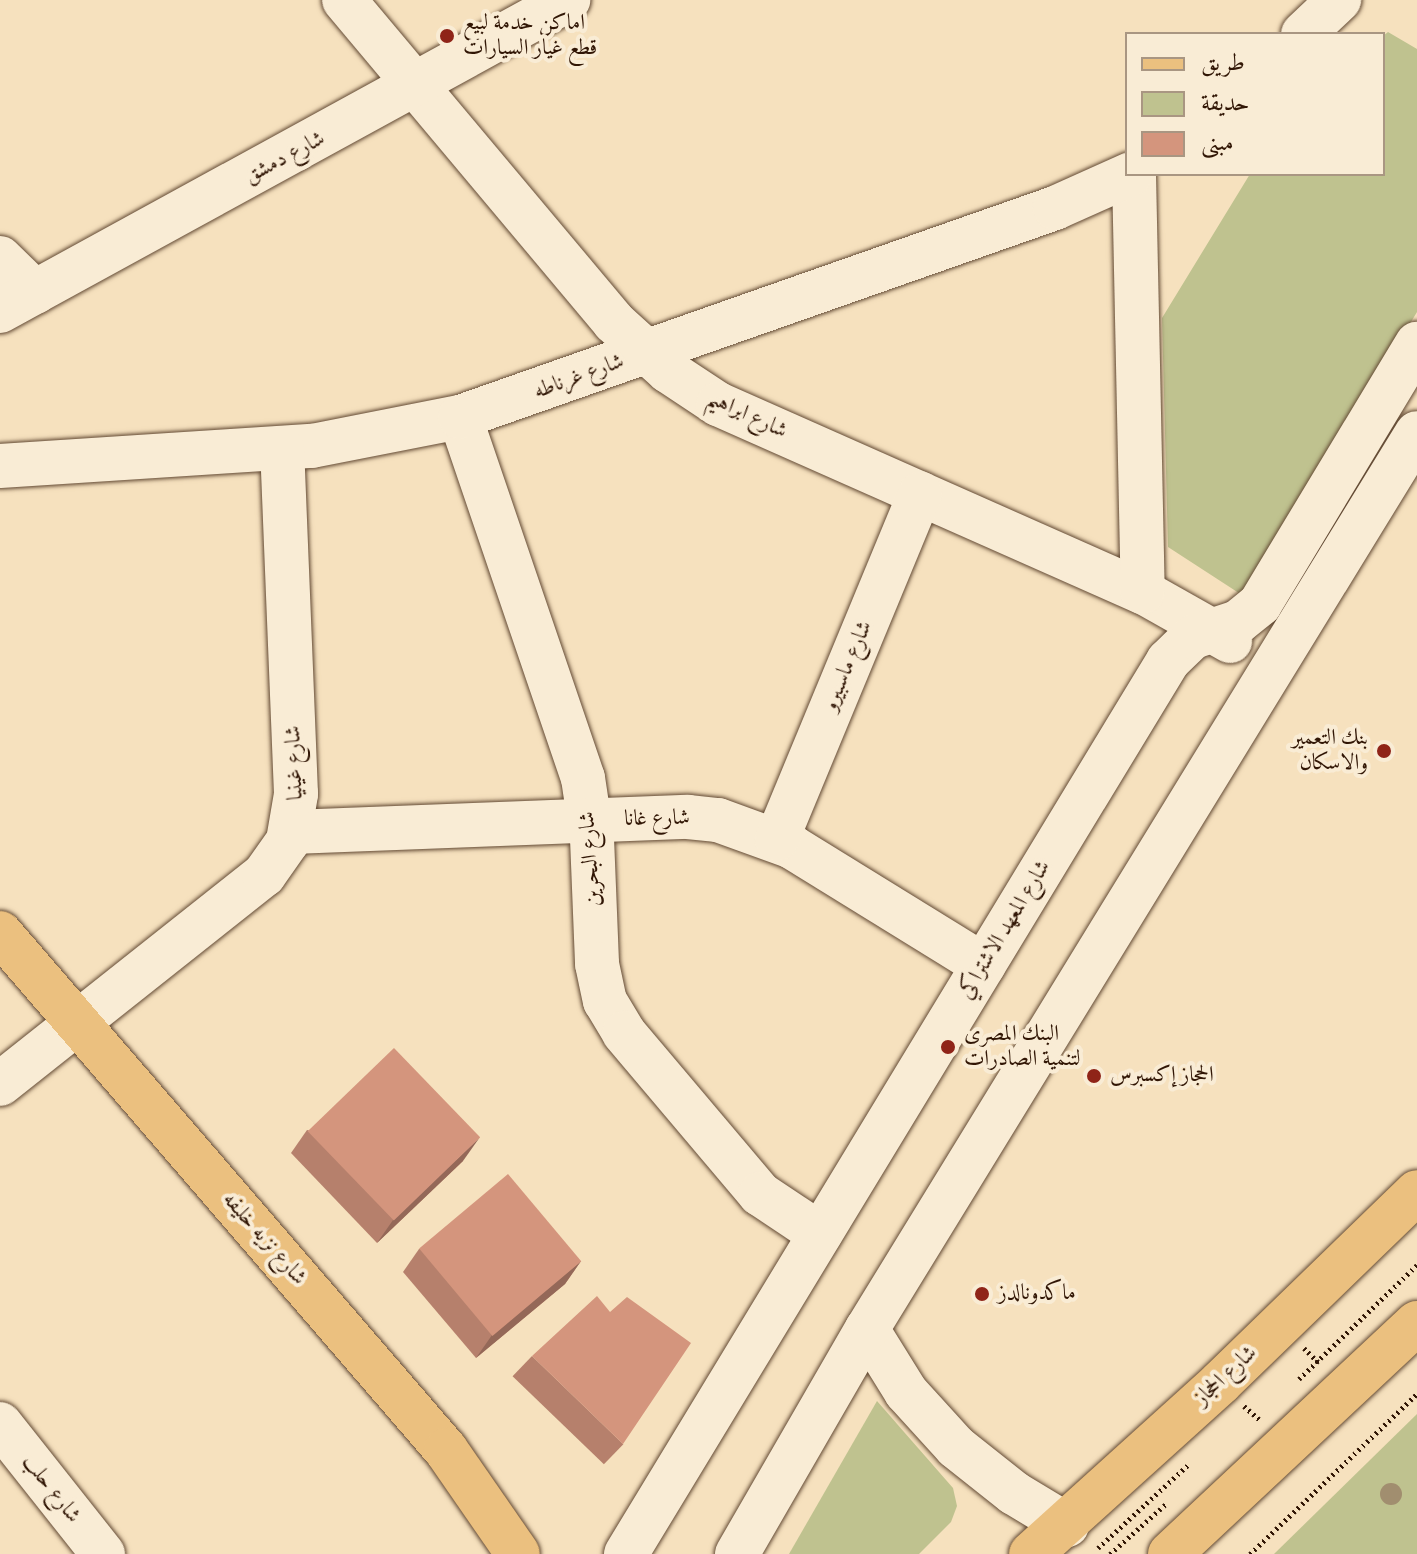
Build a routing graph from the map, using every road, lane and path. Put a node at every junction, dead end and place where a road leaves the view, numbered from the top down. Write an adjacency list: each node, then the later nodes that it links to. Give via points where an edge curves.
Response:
1 (344, 0): 5 (street, شارع ابراهيم)
2 (568, 0): 5 (street, شارع دمشق)
3 (1339, 0): 4 (street)
4 (1305, 32)
5 (418, 86): 9 (street, شارع دمشق); 11 (street, شارع ابراهيم)
6 (1128, 176): 11 (street, شارع غرناطه, via 1055,208)
7 (1133, 176): 17 (street, شارع غرناطه)
8 (0, 258): 9 (street)
9 (18, 301)
10 (1417, 344): 18 (street, شارع المعهد الاشتراكي, via 1260,604 1238,622)
11 (645, 352): 12 (street, شارع غرناطه); 16 (street, شارع ابراهيم, via 718,404)
12 (460, 417): 14 (street, شارع غرناطه); 20 (street, شارع البحرين, via 575,750)
13 (1417, 433): 19 (street)
14 (282, 449): 15 (street, شارع غرناطه); 21 (street, شارع غينيا, via 296,794)
15 (0, 466)
16 (920, 493): 17 (street, شارع ابراهيم); 22 (street, شارع ماسبيرو)
17 (1143, 592): 18 (street, شارع ابراهيم)
18 (1209, 630): 19 (street, شارع ابراهيم); 24 (street, شارع المعهد الاشتراكي, via 1186,642 1168,661)
19 (1273, 667): 33 (street)
20 (590, 820): 21 (street, شارع غانا); 22 (street, شارع غانا, via 703,818); 28 (street, شارع البحرين, via 598,973 613,1018 760,1194)
21 (292, 832): 25 (street, شارع غينيا, via 264,875)
22 (777, 839): 24 (street, شارع غانا)
23 (0, 933): 25 (main road, شارع نزيه خليفه)
24 (983, 965): 28 (street, شارع المعهد الاشتراكي)
25 (78, 1023): 26 (street, شارع غينيا); 47 (main road, شارع نزيه خليفه, via 446,1450)
26 (0, 1084)
27 (1417, 1192): 29 (main road, شارع الحجاز)
28 (820, 1234): 48 (street, شارع المعهد الاشتراكي)
29 (1344, 1263): 31 (path); 32 (main road, شارع الحجاز)
30 (1417, 1265): 31 (path)
31 (1405, 1316): 34 (main road); 34 (path)
32 (1279, 1325): 34 (path); 35 (main road, شارع الحجاز)
33 (867, 1329): 44 (street, via 906,1392 956,1447 1014,1493); 49 (street)
34 (1333, 1375): 36 (path); 39 (main road)
35 (1220, 1383): 39 (path); 41 (main road, شارع الحجاز)
36 (1287, 1390)
37 (1417, 1394): 52 (path)
38 (0, 1424): 46 (street, شارع حلب)
39 (1271, 1424): 40 (path); 43 (main road)
40 (1247, 1428)
41 (1155, 1441): 43 (path); 44 (main road, شارع الحجاز)
42 (1170, 1499): 51 (path)
43 (1224, 1506): 45 (main road)
44 (1067, 1525): 50 (main road, شارع الحجاز)
45 (1186, 1549)
46 (103, 1554)
47 (518, 1554)
48 (626, 1554)
49 (737, 1554)
50 (1031, 1554)
51 (1110, 1554)
52 (1250, 1554)

